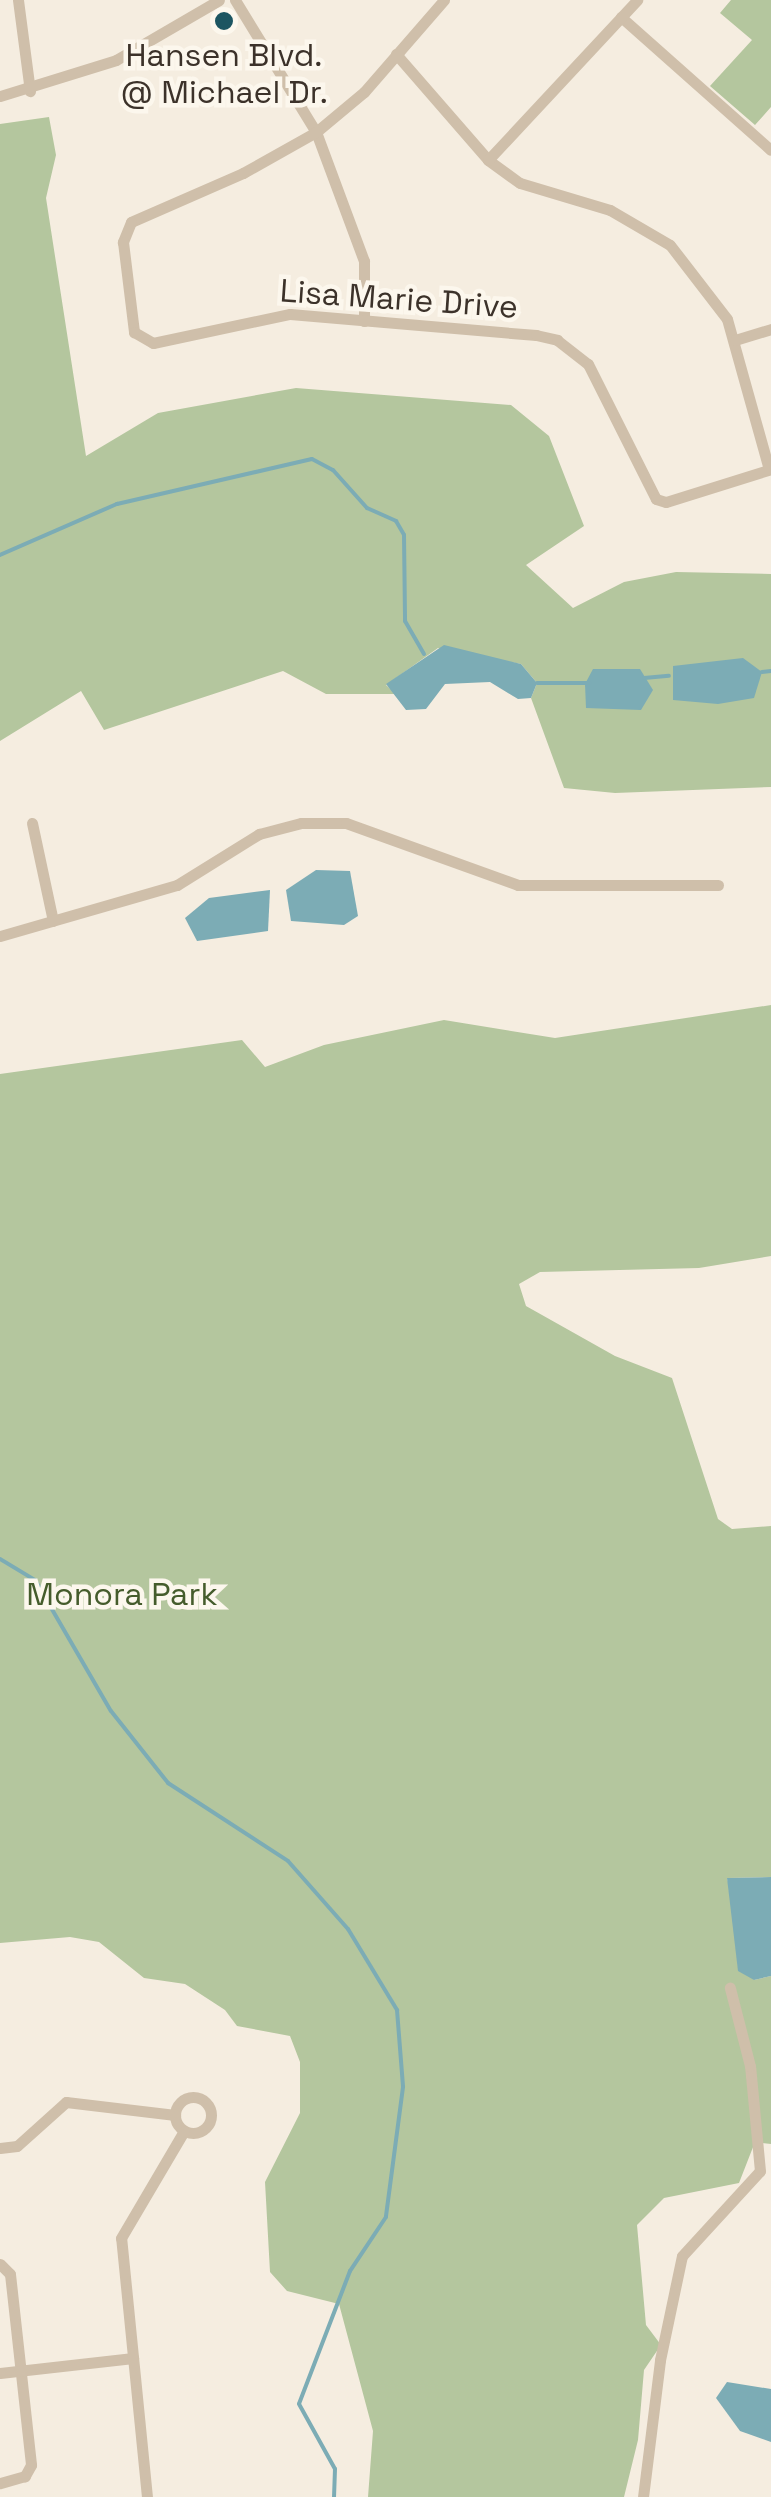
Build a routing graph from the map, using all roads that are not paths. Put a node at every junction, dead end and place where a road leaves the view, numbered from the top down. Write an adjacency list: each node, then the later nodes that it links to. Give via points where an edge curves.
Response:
1 (18, 0): 8 (street)
2 (219, 0): 8 (street, via 116,60)
3 (235, 0): 10 (street)
4 (444, 0): 7 (street, Lisa Marie Drive)
5 (637, 0): 6 (street)
6 (621, 17): 11 (street); 12 (street)
7 (396, 54): 10 (street, Lisa Marie Drive); 12 (street)
8 (30, 91): 9 (street)
9 (0, 96)
10 (316, 132): 13 (street, via 364,261); 13 (street, Lisa Marie Drive, via 131,222 123,242 134,332 152,343 290,314)
11 (771, 150)
12 (488, 160): 15 (street, via 520,183 610,210 670,246 716,300)
13 (364, 321): 16 (street, Lisa Marie Drive, via 536,335 578,352 612,404 646,487 661,501)
14 (771, 328): 15 (street)
15 (735, 340): 16 (street)
16 (770, 469)
17 (32, 823): 19 (street)
18 (718, 885): 19 (street, via 518,885 346,823 301,823 259,834 178,885)
19 (53, 921): 20 (street)
20 (0, 936)
21 (730, 1988): 31 (street, via 750,2066 760,2171 682,2256 660,2360)
22 (174, 2115): 23 (street); 23 (street, via 187,2097 208,2105 207,2127); 24 (street, via 66,2102 17,2146)
23 (184, 2131): 26 (street, via 122,2232)
24 (0, 2148)
25 (0, 2264): 27 (street, via 10,2274)
26 (133, 2358): 27 (street); 30 (street)
27 (22, 2371): 28 (street); 29 (street, via 30,2466 25,2476)
28 (0, 2374)
29 (0, 2483)
30 (147, 2497)
31 (644, 2497)

